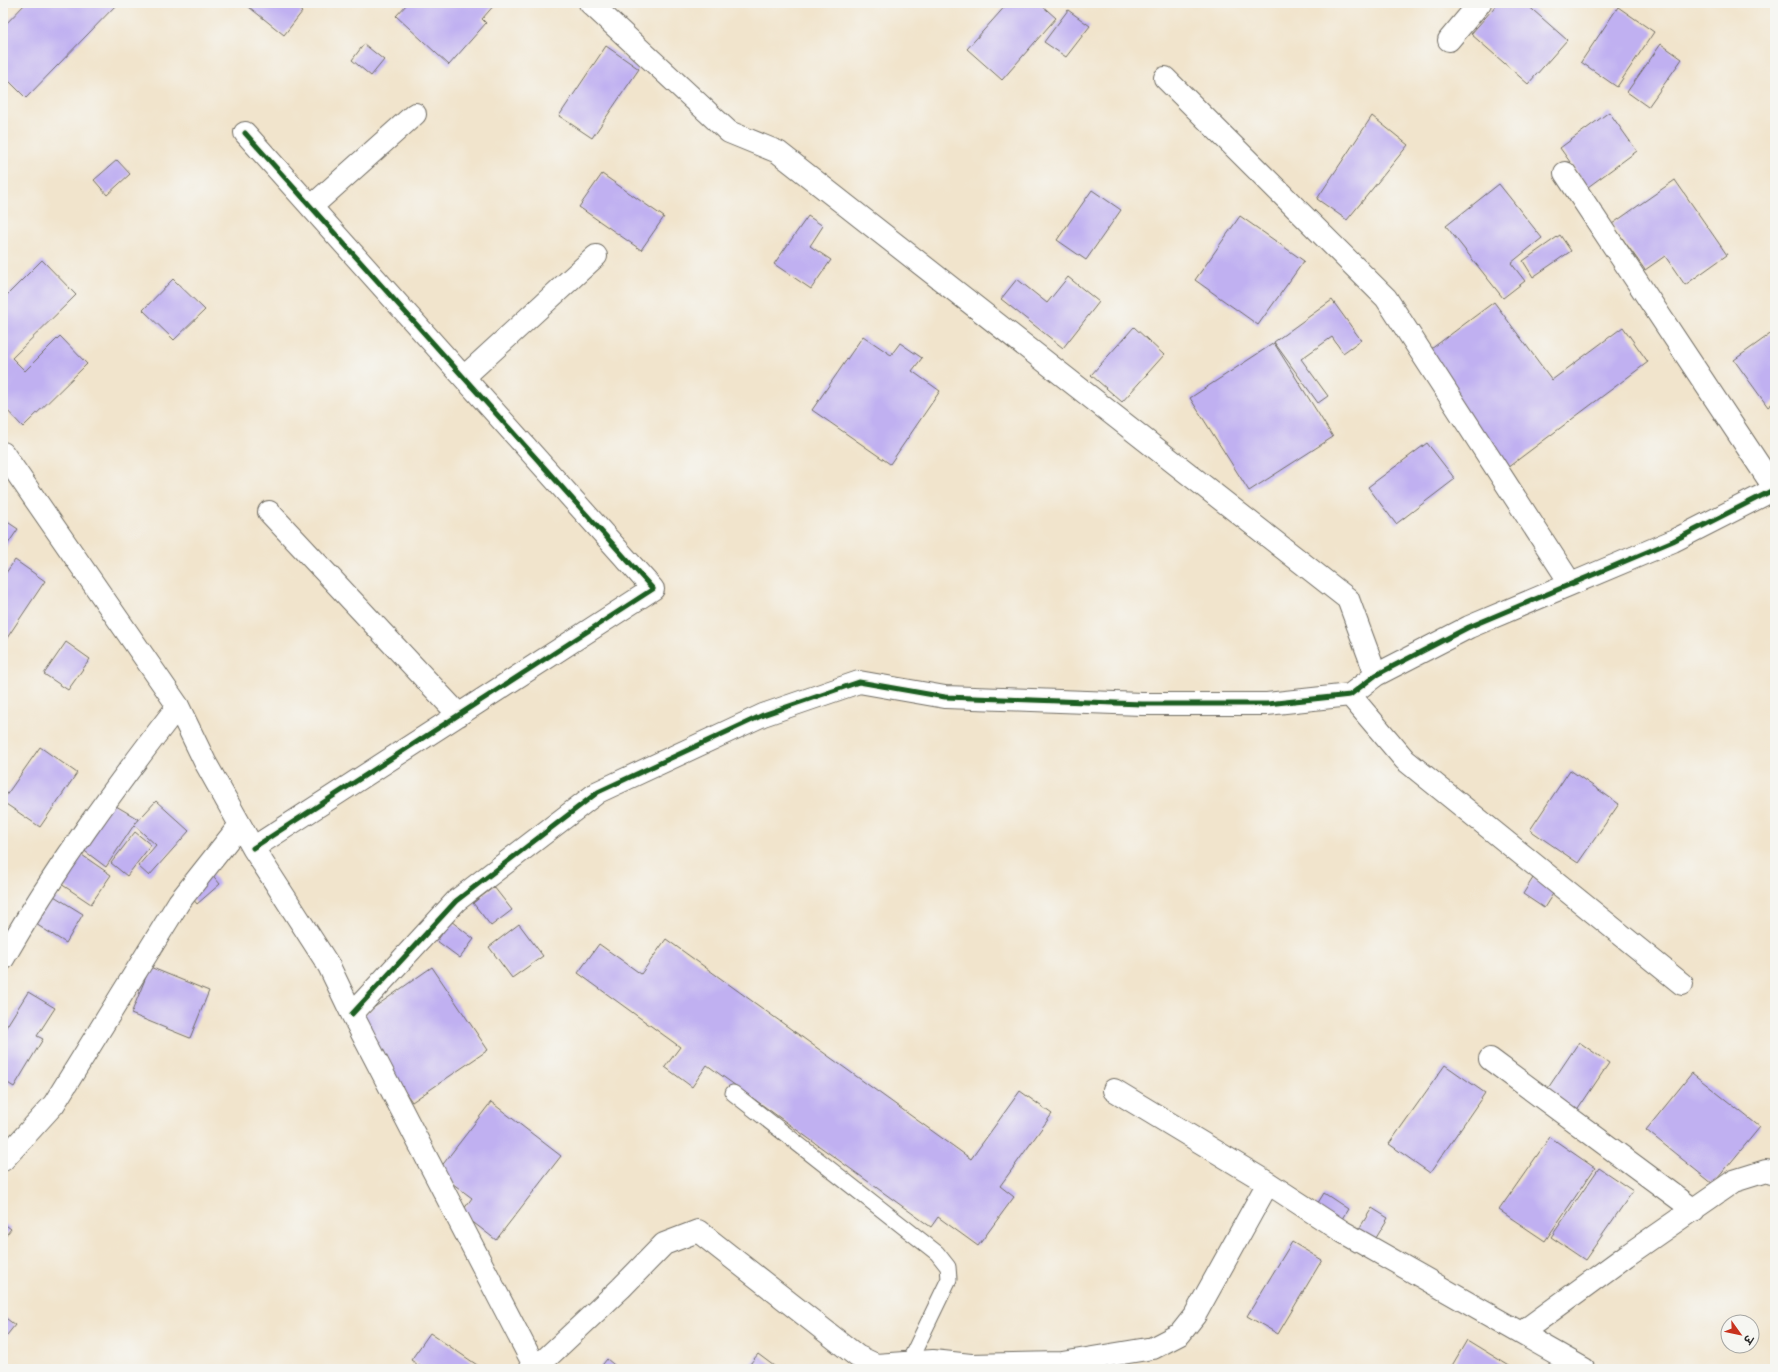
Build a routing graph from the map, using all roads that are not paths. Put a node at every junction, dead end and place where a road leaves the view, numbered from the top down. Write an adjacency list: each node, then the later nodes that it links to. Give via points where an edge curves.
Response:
1 (590, 3): 15 (street, via 729,132 778,152 1348,599)
2 (1480, 3): 3 (street)
3 (1449, 40)
4 (1165, 78): 14 (street, via 1386,298)
5 (416, 114): 8 (street)
6 (245, 133): 8 (street)
7 (1565, 173): 12 (street)
8 (311, 208): 10 (street)
9 (596, 256): 10 (street)
10 (464, 378): 18 (street, via 653,589)
11 (3, 453): 17 (street)
12 (1775, 489): 14 (street, via 1673,541)
13 (269, 512): 18 (street)
14 (1571, 584): 15 (street, via 1469,627)
15 (1376, 675): 16 (street)
16 (1350, 695): 22 (street, via 1405,760); 23 (street, via 1267,704 1142,704 946,697 859,682 763,715 598,792 456,901)
17 (178, 706): 19 (street); 21 (street, via 112,791)
18 (459, 715): 20 (street)
19 (240, 825): 20 (street); 27 (street, via 179,902 54,1104)
20 (256, 852): 23 (street, via 329,966)
21 (3, 959)
22 (1682, 984)
23 (352, 1014): 34 (street)
24 (1490, 1059): 30 (street)
25 (1114, 1090): 29 (street)
26 (733, 1093): 32 (lane, via 937,1253 948,1267 949,1279)
27 (5, 1152)
28 (1775, 1174): 30 (street, via 1766,1171 1734,1180)
29 (1268, 1183): 31 (street, via 1343,1232); 33 (street, via 1194,1315 1180,1334 1153,1348 1062,1363)
30 (1694, 1210): 31 (street)
31 (1521, 1333): 35 (street)
32 (909, 1362): 33 (street, via 933,1361); 34 (street, via 876,1365 857,1356 698,1231 664,1244)
33 (974, 1367)
34 (536, 1369)
35 (1584, 1369)

